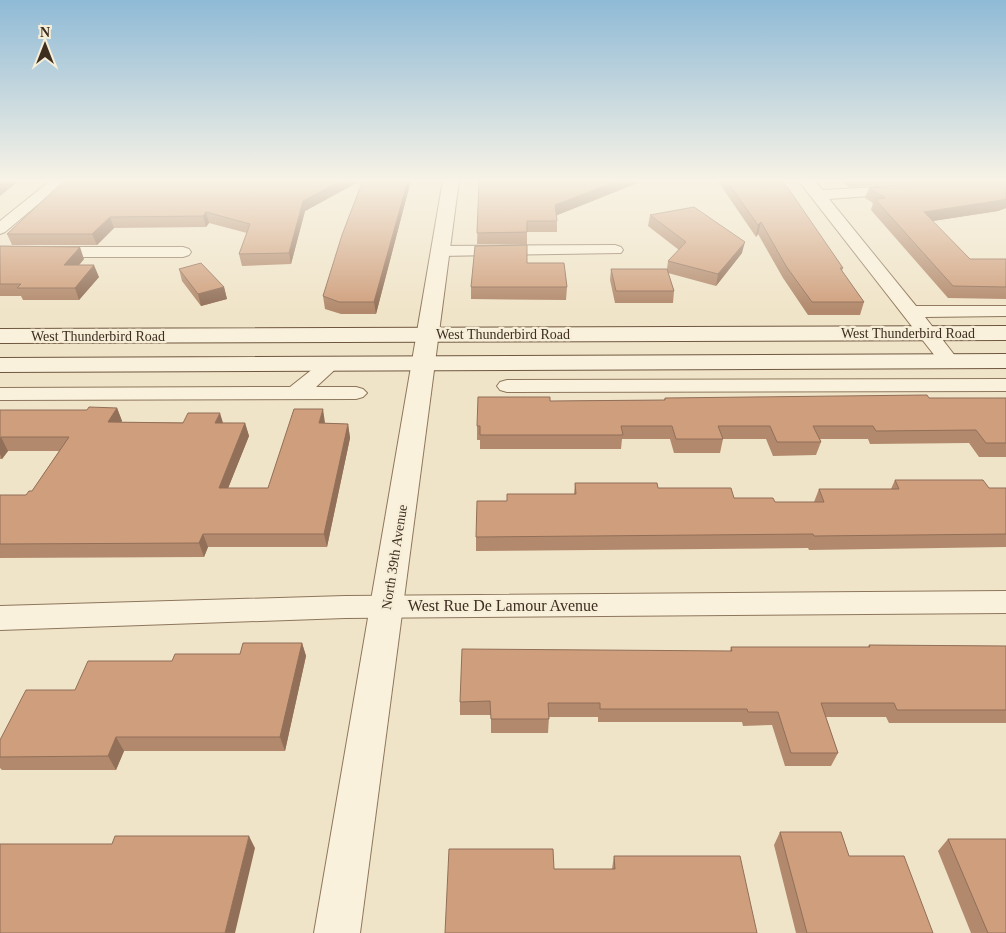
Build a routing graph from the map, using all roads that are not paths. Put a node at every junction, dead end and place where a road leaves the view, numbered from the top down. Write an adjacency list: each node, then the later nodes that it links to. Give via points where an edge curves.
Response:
1 (444, 224): 4 (main road, North 39th Avenue)
2 (841, 224): 8 (street)
3 (615, 250): 4 (street)
4 (440, 251): 12 (main road, North 39th Avenue)
5 (0, 252): 6 (street)
6 (183, 252)
7 (1006, 311): 8 (street, West Thunderbird Road)
8 (910, 312): 9 (street)
9 (927, 333): 10 (main road, West Thunderbird Road); 12 (main road, West Thunderbird Road); 13 (street)
10 (1006, 333)
11 (0, 336): 12 (main road, West Thunderbird Road)
12 (426, 349): 15 (main road, West Thunderbird Road); 17 (main road, West Thunderbird Road); 25 (main road, North 39th Avenue)
13 (949, 361): 14 (main road, West Thunderbird Road); 15 (main road, West Thunderbird Road)
14 (1006, 361)
15 (529, 363): 20 (street)
16 (0, 364): 17 (main road, West Thunderbird Road)
17 (331, 364): 21 (street)
18 (1006, 385): 20 (street)
19 (507, 386): 20 (street)
20 (556, 386)
21 (294, 393): 22 (street); 23 (street)
22 (356, 393)
23 (0, 394)
24 (1006, 602): 25 (street, West Rue De Lamour Avenue)
25 (386, 606): 26 (street, West Rue De Lamour Avenue); 27 (main road, North 39th Avenue)
26 (0, 618)
27 (337, 933)

